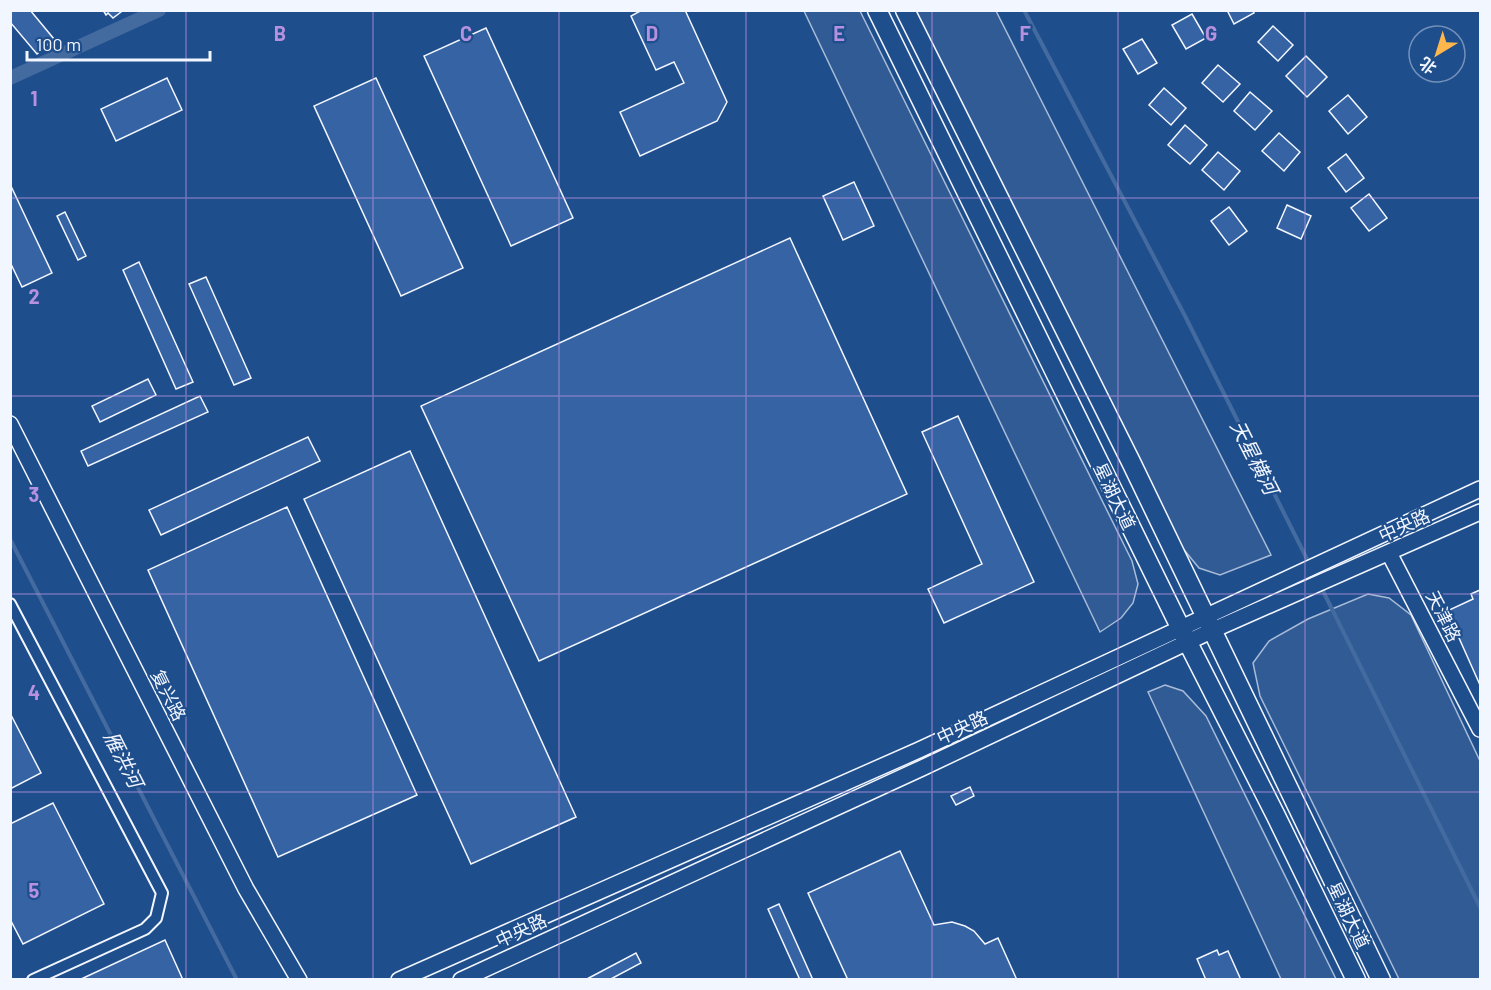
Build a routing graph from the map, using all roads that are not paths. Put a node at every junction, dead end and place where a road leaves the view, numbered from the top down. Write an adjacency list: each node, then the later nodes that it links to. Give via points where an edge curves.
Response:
1 (877, 10): 9 (main road, 星湖大道)
2 (905, 10): 8 (main road, 星湖大道)
3 (10, 424): 12 (street, 复兴路, via 246,889)
4 (1480, 489): 8 (street, 中央路, via 1282,581)
5 (1480, 512): 6 (street, 中央路)
6 (1389, 553): 8 (street, 中央路, via 1290,597); 10 (street, 天津路)
7 (10, 604): 11 (street, via 162,894 156,918 145,929)
8 (1210, 623): 9 (street, 中央路); 16 (main road, 星湖大道)
9 (1184, 635): 13 (street); 14 (street, 中央路, via 922,768); 15 (main road, 星湖大道)
10 (1480, 729)
11 (33, 980)
12 (299, 980)
13 (399, 980)
14 (461, 980)
15 (1356, 980)
16 (1381, 980)

